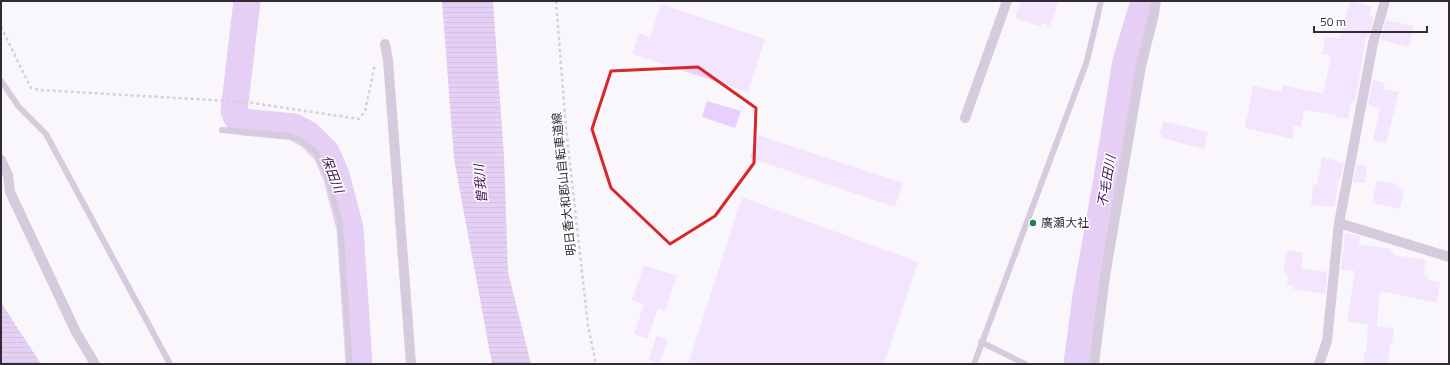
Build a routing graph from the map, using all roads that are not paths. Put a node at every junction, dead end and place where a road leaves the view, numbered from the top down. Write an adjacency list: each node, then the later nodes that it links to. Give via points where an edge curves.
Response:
1 (1007, 1): 7 (street)
2 (1101, 1): 12 (lane, via 1087,61)
3 (1156, 1): 19 (street, via 1138,81 1105,276)
4 (1385, 1): 10 (street, via 1373,43)
5 (385, 44): 16 (street)
6 (1, 81): 14 (lane, via 19,107 46,134)
7 (965, 118)
8 (222, 130): 15 (lane, via 288,136 300,140 316,153 327,175 340,223)
9 (1, 160): 13 (street, via 8,175 10,192 76,332)
10 (1339, 223): 11 (street); 20 (street, via 1327,340)
11 (1449, 257)
12 (981, 342): 17 (lane); 18 (lane)
13 (95, 364)
14 (170, 364)
15 (350, 364)
16 (411, 364)
17 (974, 364)
18 (1025, 364)
19 (1094, 364)
20 (1318, 364)

